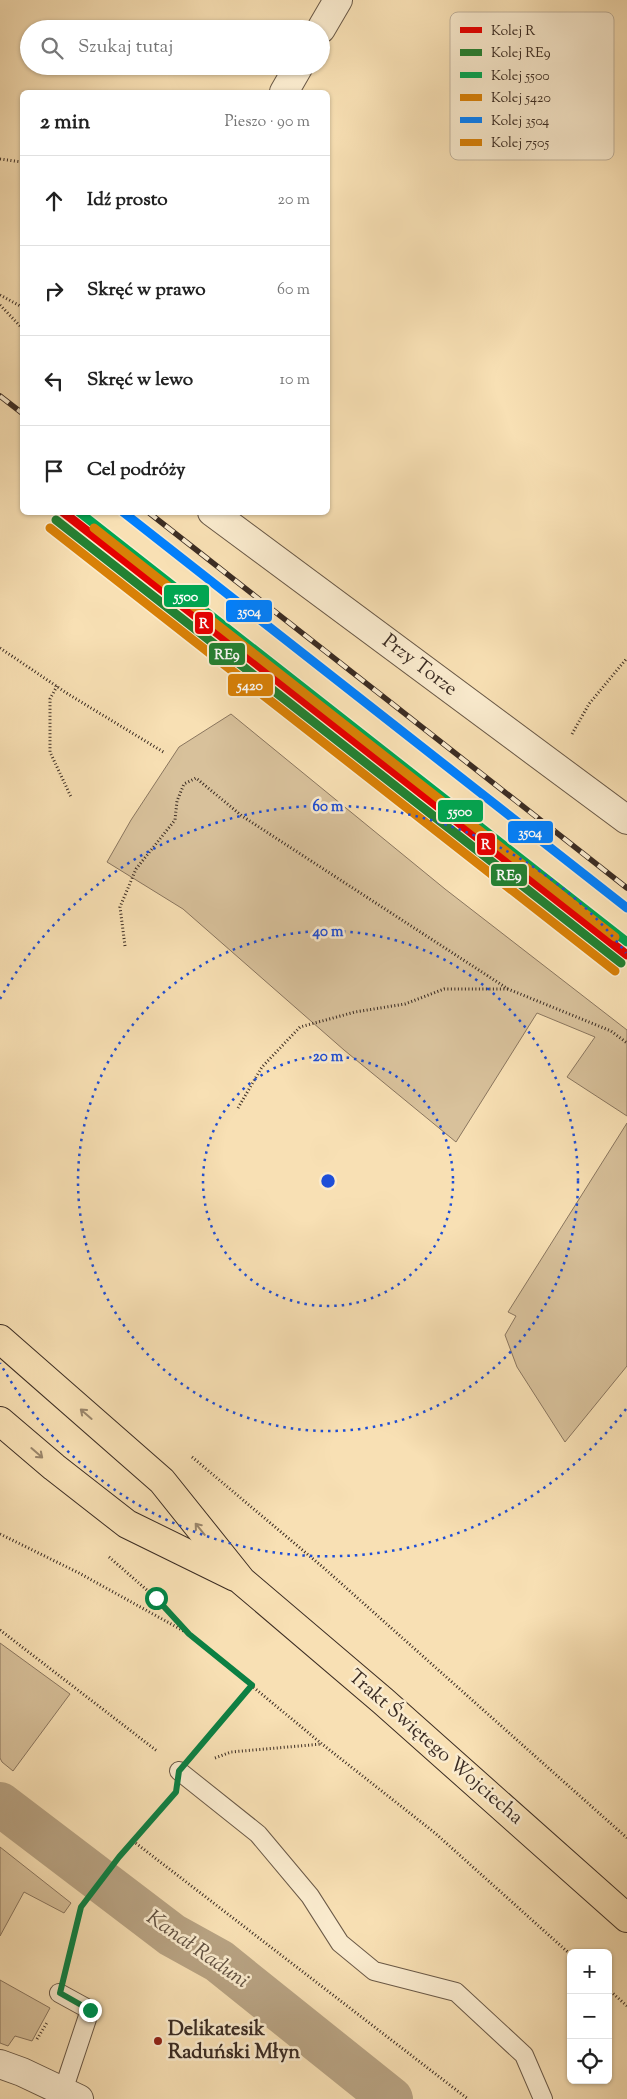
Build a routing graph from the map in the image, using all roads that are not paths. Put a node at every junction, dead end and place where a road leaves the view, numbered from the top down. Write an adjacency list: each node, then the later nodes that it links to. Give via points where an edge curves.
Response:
1 (338, 0): 2 (street)
2 (326, 20)
3 (294, 75): 4 (street)
4 (285, 90)
5 (216, 515): 6 (street, Przy Torze)
6 (627, 820)
7 (0, 1339): 9 (main road, Trakt Świętego Wojciecha, one-way to 7, via 162,1481)
8 (0, 1421): 9 (main road, Trakt Świętego Wojciecha, one-way to 9, via 127,1524)
9 (242, 1581): 11 (main road, Trakt Świętego Wojciecha, via 383,1701)
10 (179, 1771): 15 (lane, via 258,1834 310,1896 340,1943 374,1971 456,1992 524,2055)
11 (627, 1918)
12 (60, 1993): 14 (lane, via 90,2010)
13 (0, 2064): 14 (street)
14 (72, 2095)
15 (543, 2099)

